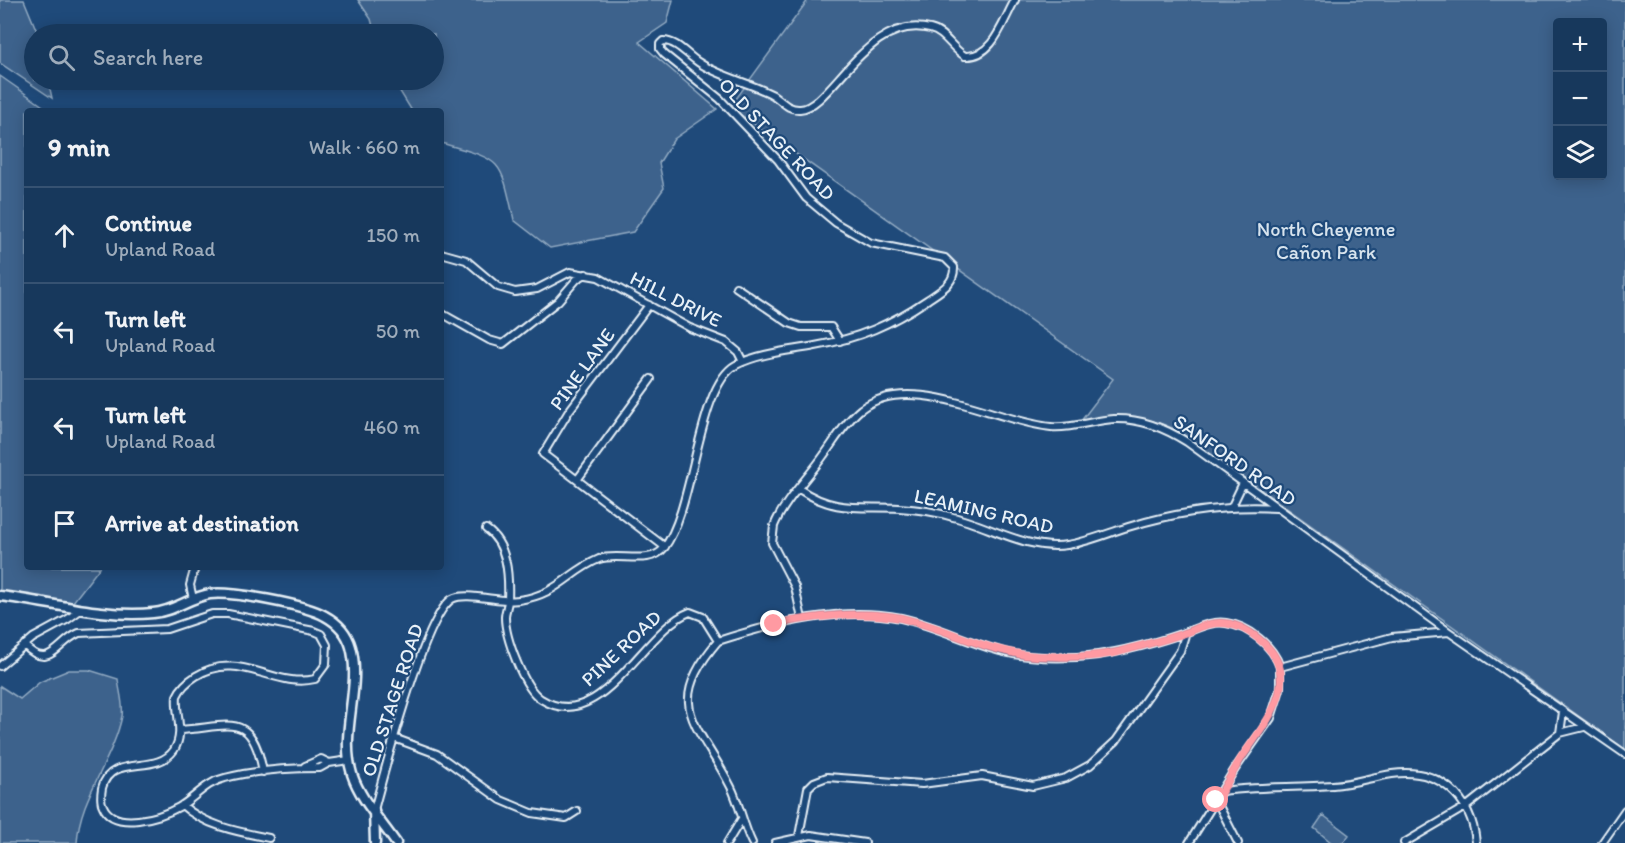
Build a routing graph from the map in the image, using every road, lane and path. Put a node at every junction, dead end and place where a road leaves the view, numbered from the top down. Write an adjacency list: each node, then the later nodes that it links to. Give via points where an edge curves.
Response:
1 (1014, 0): 7 (street, OLD STAGE ROAD, via 988,48 978,55 965,56 930,29 905,30 866,49 822,97 800,110 699,63 669,41 660,44 664,54 720,99 778,160 810,202 837,224 871,243 945,258 954,267 949,284 900,319)
2 (444, 254): 3 (street, via 466,260 498,287 515,292 537,289 570,272)
3 (586, 274): 5 (street, HILL DRIVE); 6 (street, via 503,344)
4 (736, 287): 7 (street, via 789,323 831,327)
5 (649, 305): 8 (street, HILL DRIVE, via 726,342); 10 (street, PINE LANE, via 568,411 543,454)
6 (444, 315)
7 (840, 341): 8 (street, OLD STAGE ROAD)
8 (743, 362): 16 (street, OLD STAGE ROAD, via 722,375 717,385 692,474)
9 (651, 379): 10 (street)
10 (577, 480): 16 (street)
11 (1243, 483): 12 (street, SANFORD ROAD, via 1187,442 1150,424 1113,419 1051,427 963,404 898,396 878,400 854,416); 13 (street); 14 (street, SANFORD ROAD)
12 (800, 489): 13 (street, LEAMING ROAD, via 837,507 934,513 1020,540 1055,546); 22 (street, SANFORD ROAD, via 776,520 772,543 795,587)
13 (1232, 506): 14 (street, LEAMING ROAD)
14 (1276, 508): 24 (street, SANFORD ROAD)
15 (486, 529): 20 (street, PINE ROAD, via 498,540 505,560)
16 (665, 547): 20 (street, OLD STAGE ROAD, via 650,556 600,559 549,591)
17 (194, 570): 19 (street, via 190,585)
18 (0, 596): 21 (street, via 58,603)
19 (193, 599): 21 (street, via 155,613); 35 (street, via 220,594 306,608 326,616 340,628 351,649 353,669)
20 (508, 602): 25 (street, PINE ROAD, via 506,626 524,678 535,695 559,707 578,705 602,692 685,614 695,612 703,617); 33 (street, OLD STAGE ROAD, via 458,597 441,609)
21 (79, 610): 26 (street)
22 (802, 619): 23 (street, via 898,618 1004,652 1056,657 1108,654); 25 (street)
23 (1186, 632): 28 (street, via 1207,624 1237,626 1264,643); 45 (street, via 1180,651 1125,729 1107,751 1080,772 1033,786 982,776 922,784 820,778 808,788)
24 (1449, 632): 28 (street, via 1392,638); 29 (street, SANFORD ROAD)
25 (718, 640): 44 (street, via 693,677 688,705 699,736 732,788)
26 (24, 645): 27 (street); 31 (street, via 32,653 44,656 79,633 166,629 220,613 306,628 325,639 326,664 320,676 308,681 222,665 208,668 179,691 176,702)
27 (0, 666)
28 (1280, 667): 37 (street, via 1275,710)
29 (1563, 712): 30 (street, SANFORD ROAD); 32 (street)
30 (1584, 727): 32 (street); 34 (street, SANFORD ROAD)
31 (180, 730): 36 (street, via 230,725 244,729 257,744); 39 (street, via 175,749 158,762 111,772 103,784 101,798 102,806 112,816 127,820 162,815)
32 (1560, 733): 40 (street)
33 (394, 738): 41 (street, OLD STAGE ROAD); 43 (street, via 437,754 517,808 566,818)
34 (1625, 754)
35 (349, 760): 36 (street, via 329,763 321,759 305,766); 41 (street, via 356,785)
36 (263, 772): 39 (street, via 218,780)
37 (1223, 791): 38 (street); 40 (street, via 1339,785 1407,773 1442,783)
38 (1216, 800): 53 (street); 54 (street)
39 (182, 805): 46 (street, via 206,821)
40 (1467, 806): 55 (street); 56 (street)
41 (374, 810): 47 (street); 48 (street)
42 (1625, 810): 57 (street)
43 (577, 811)
44 (741, 820): 49 (street); 50 (street)
45 (799, 836): 51 (street); 52 (street)
46 (269, 838)
47 (375, 843)
48 (396, 843)
49 (727, 843)
50 (752, 843)
51 (775, 843)
52 (866, 843)
53 (1189, 843)
54 (1238, 843)
55 (1404, 843)
56 (1476, 843)
57 (1602, 843)

